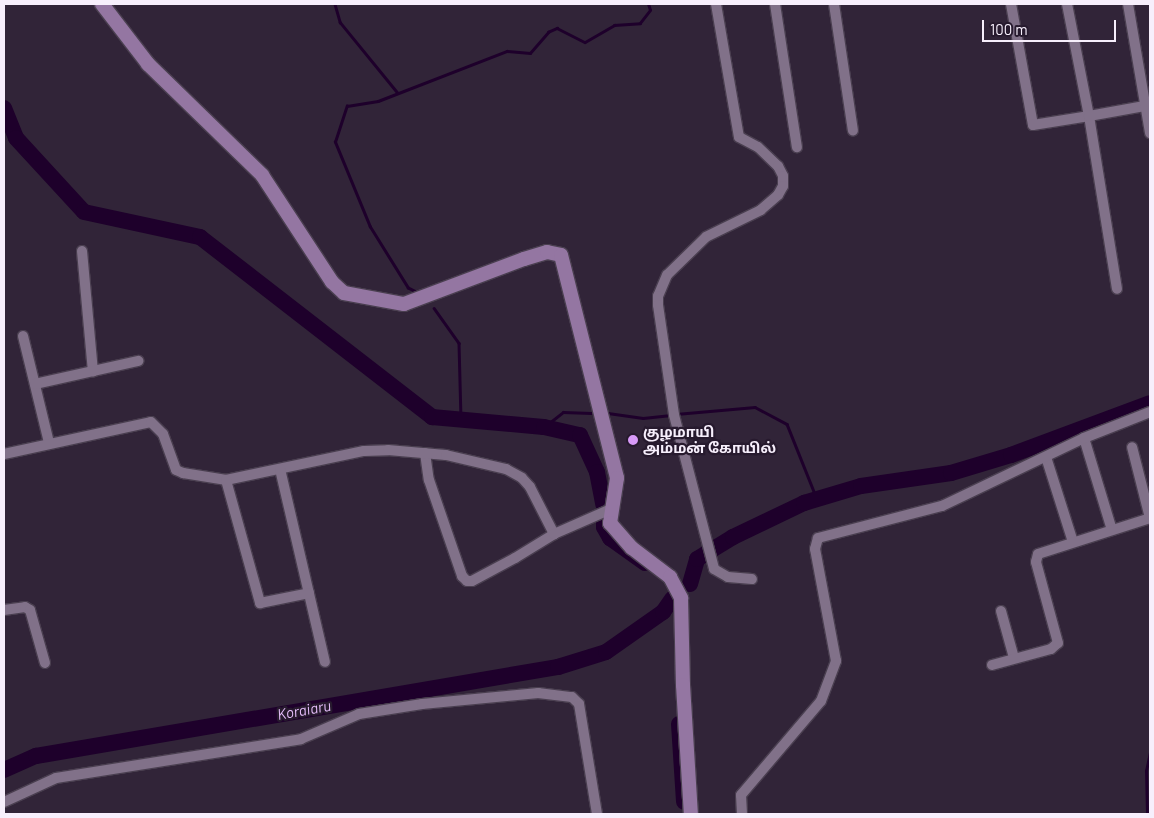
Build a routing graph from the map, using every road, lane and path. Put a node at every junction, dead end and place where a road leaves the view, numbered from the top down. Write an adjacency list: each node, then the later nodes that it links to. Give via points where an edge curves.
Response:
1 (102, 4): 28 (street, via 148,64 262,175 332,282 344,294 404,304 524,259 547,252 561,255 617,478)
2 (716, 4): 32 (street, via 739,137 758,147 783,176 778,195 761,210 706,237 667,275 658,296 674,414 714,570 728,577)
3 (775, 4): 12 (street)
4 (834, 4): 10 (street)
5 (1011, 4): 9 (street, via 1033,125)
6 (1067, 4): 9 (street)
7 (1128, 4): 8 (street)
8 (1148, 106): 9 (street); 11 (street)
9 (1088, 116): 14 (street)
10 (853, 131)
11 (1150, 133)
12 (797, 147)
13 (82, 252): 17 (street)
14 (1117, 289)
15 (22, 336): 18 (street)
16 (138, 361): 17 (street)
17 (94, 371): 18 (street)
18 (35, 384): 21 (street)
19 (1150, 412): 20 (street)
20 (1084, 438): 25 (street); 29 (street)
21 (49, 442): 24 (street); 27 (street, via 156,423 176,470)
22 (1132, 447): 29 (street, via 1150,518)
23 (425, 453): 26 (street, via 364,450); 30 (street, via 506,469 522,478); 30 (street, via 430,480 462,576 467,581)
24 (4, 454)
25 (1046, 457): 31 (street); 43 (street, via 942,506 818,538 814,549 836,661 821,701 741,795)
26 (280, 470): 27 (street); 33 (street)
27 (226, 480): 33 (street, via 260,603)
28 (611, 509): 30 (street); 42 (street, via 610,523 616,534 663,570 681,598)
29 (1112, 530): 31 (street)
30 (554, 534)
31 (1073, 542): 36 (street, via 1036,557 1058,643 1051,649)
32 (752, 580)
33 (309, 593): 37 (street)
34 (4, 610): 38 (street, via 25,607 30,610)
35 (1001, 611): 36 (street)
36 (1014, 658): 39 (street)
37 (325, 662)
38 (45, 663)
39 (992, 665)
40 (4, 802): 41 (street, via 56,778 301,739 359,714 422,704 538,693 572,697 579,704)
41 (597, 814)
42 (691, 814)
43 (742, 814)

